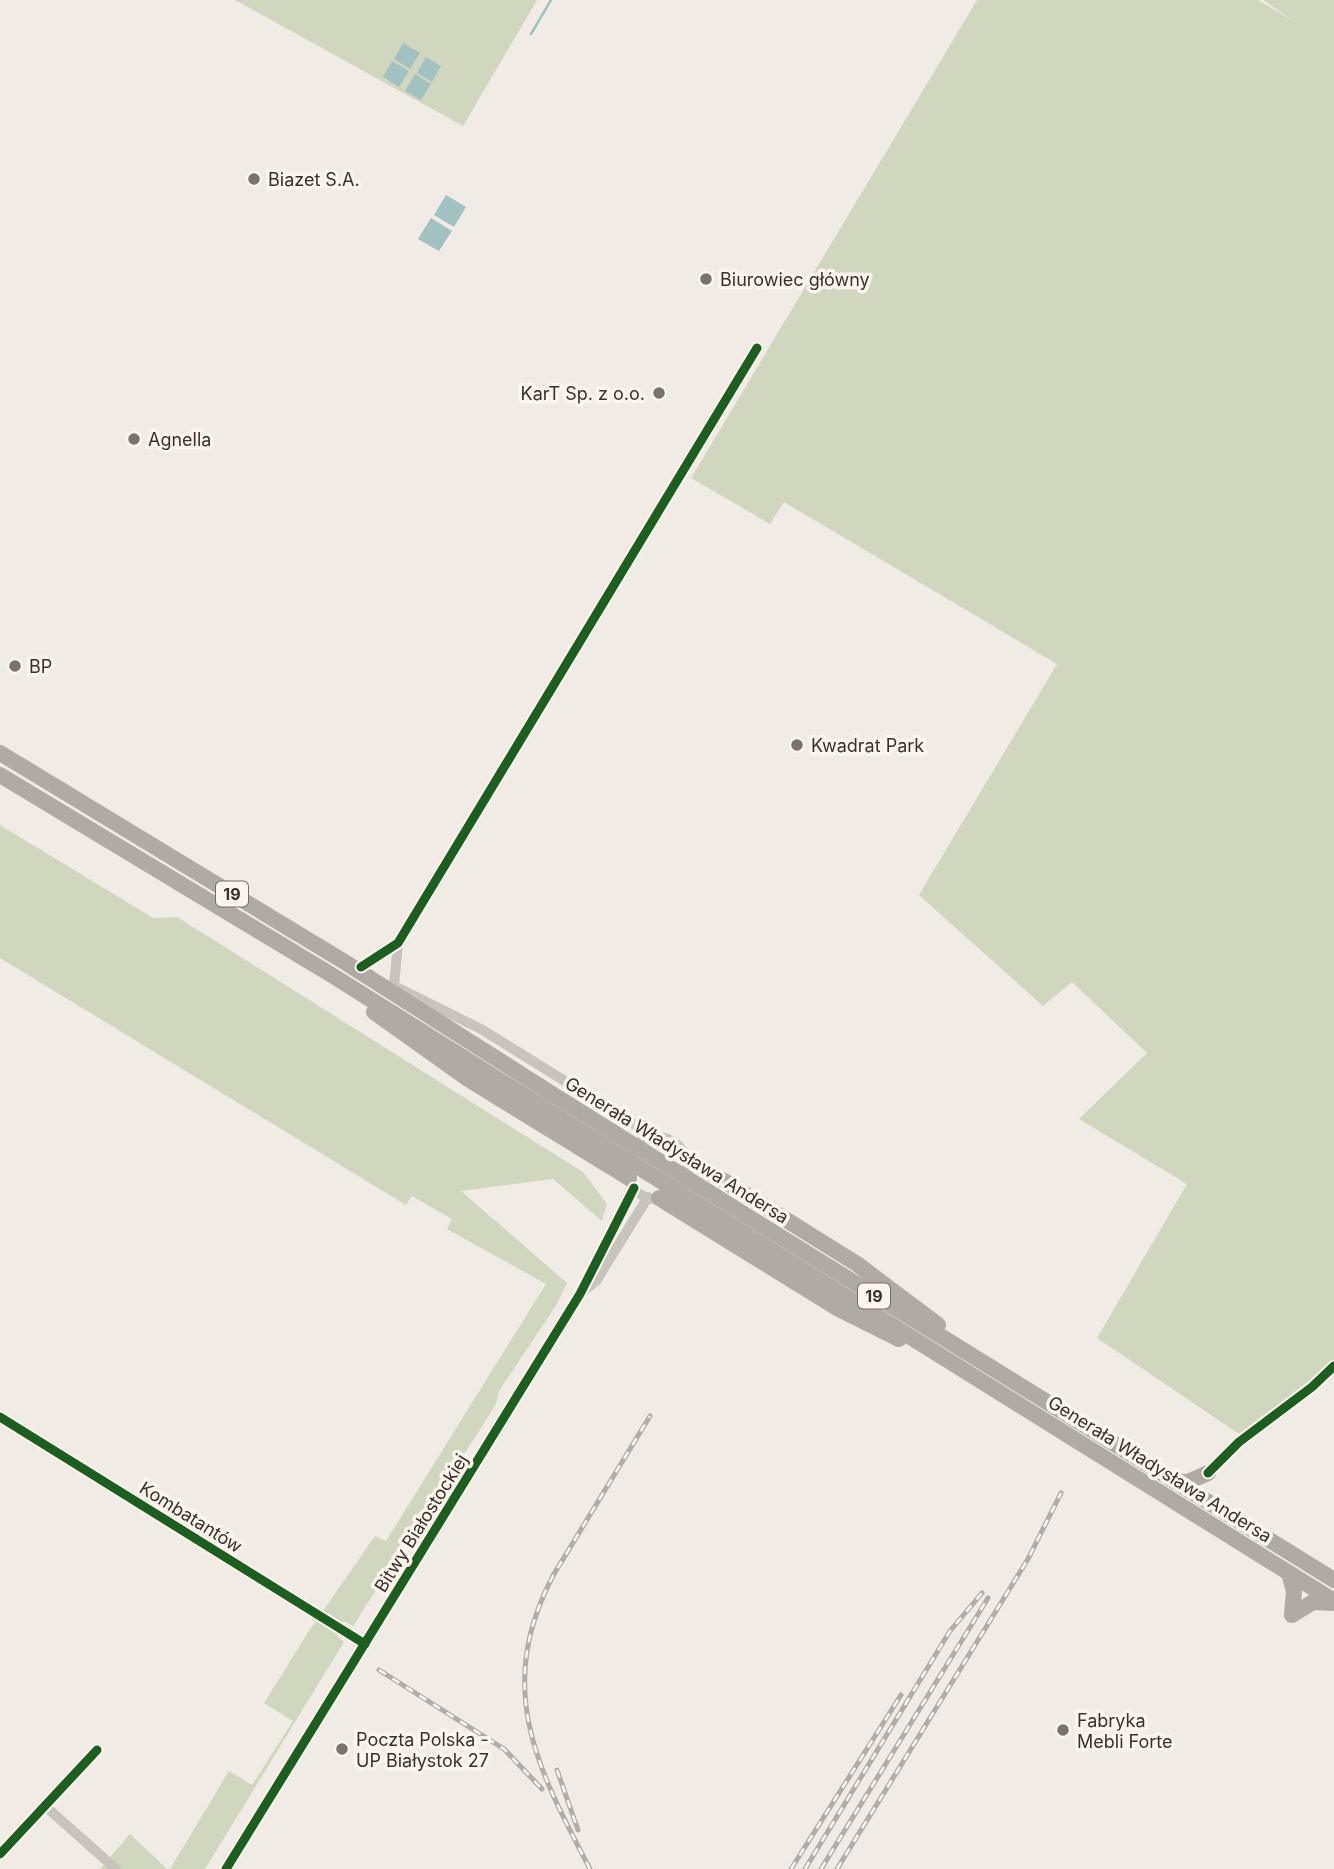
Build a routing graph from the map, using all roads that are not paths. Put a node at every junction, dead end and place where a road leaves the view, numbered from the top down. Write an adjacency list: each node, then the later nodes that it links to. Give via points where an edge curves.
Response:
1 (757, 348): 4 (street)
2 (0, 753): 5 (highway, Generała Władysława Andersa / 19)
3 (0, 775): 7 (highway, Generała Władysława Andersa / 19)
4 (398, 943): 6 (street); 8 (street)
5 (343, 961): 6 (highway); 9 (highway, Generała Władysława Andersa / 19)
6 (361, 967): 8 (highway)
7 (330, 974): 9 (highway, Generała Władysława Andersa / 19); 12 (highway, via 437,1058)
8 (394, 986): 10 (street, via 481,1029)
9 (548, 1101): 15 (highway, Generała Władysława Andersa / 19, bridge)
10 (655, 1137): 11 (street, via 675,1142); 12 (street, via 632,1151 627,1164)
11 (687, 1158): 13 (street, via 688,1174 680,1188); 15 (highway, via 874,1275 957,1338)
12 (631, 1183): 13 (street); 14 (street, Bitwy Białostockiej)
13 (653, 1198): 14 (street, Bitwy Białostockiej, via 596,1280); 15 (highway, via 837,1308 943,1361)
14 (580, 1294): 24 (street, Bitwy Białostockiej)
15 (973, 1365): 19 (highway, Generała Władysława Andersa / 19); 21 (highway, Generała Władysława Andersa / 19)
16 (1334, 1366): 18 (street, via 1239,1442)
17 (0, 1417): 24 (street, Kombatantów)
18 (1208, 1473): 19 (highway); 20 (highway)
19 (1176, 1482): 20 (highway, Generała Władysława Andersa / 19)
20 (1210, 1504): 22 (highway, Generała Władysława Andersa / 19)
21 (1289, 1573): 23 (highway, Generała Władysława Andersa / 19); 23 (highway, via 1294,1591 1292,1615 1313,1602)
22 (1334, 1580)
23 (1334, 1602)
24 (365, 1644): 29 (street, Bitwy Białostockiej)
25 (97, 1750): 26 (street)
26 (45, 1806): 27 (street); 28 (street)
27 (0, 1854)
28 (117, 1869)
29 (226, 1869)

